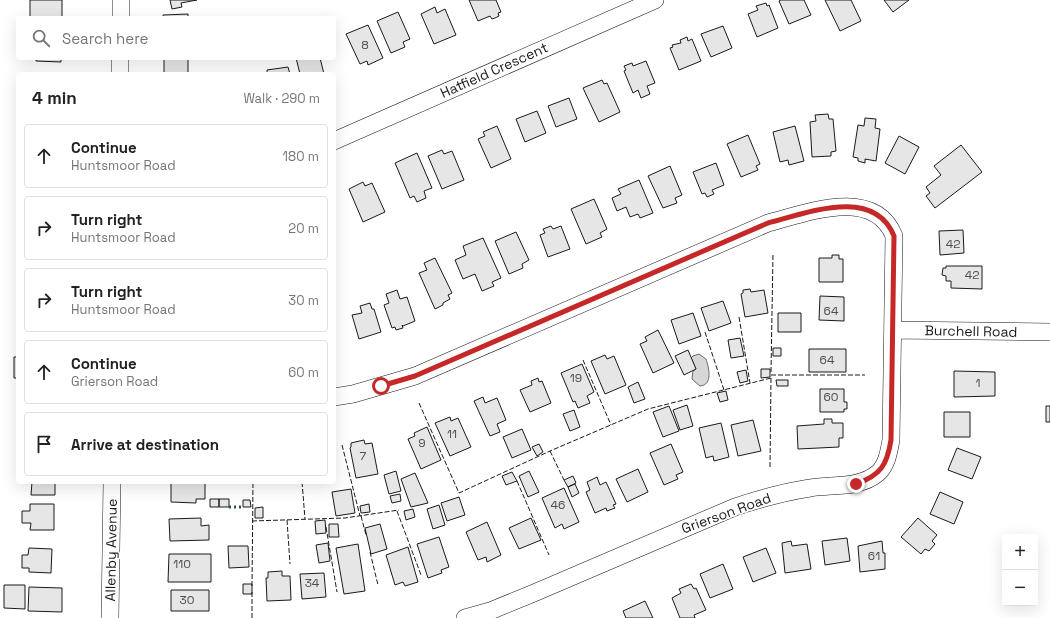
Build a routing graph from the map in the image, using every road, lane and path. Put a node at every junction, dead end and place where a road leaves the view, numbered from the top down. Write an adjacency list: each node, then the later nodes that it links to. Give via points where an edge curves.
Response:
1 (121, 0): 3 (street)
2 (655, 0): 6 (street, Hatfield Crescent)
3 (121, 16)
4 (120, 60): 5 (street)
5 (120, 72)
6 (336, 140)
7 (893, 330): 8 (street, Burchell Road); 9 (street, Grierson Road, via 894,236 885,220 874,211 851,206 813,211 768,223 415,376); 12 (street, Grierson Road, via 889,454 879,472 869,479 856,484 810,487 763,497 490,611)
8 (1050, 332)
9 (336, 397)
10 (112, 484): 11 (street, Allenby Avenue)
11 (110, 618)
12 (465, 618)

